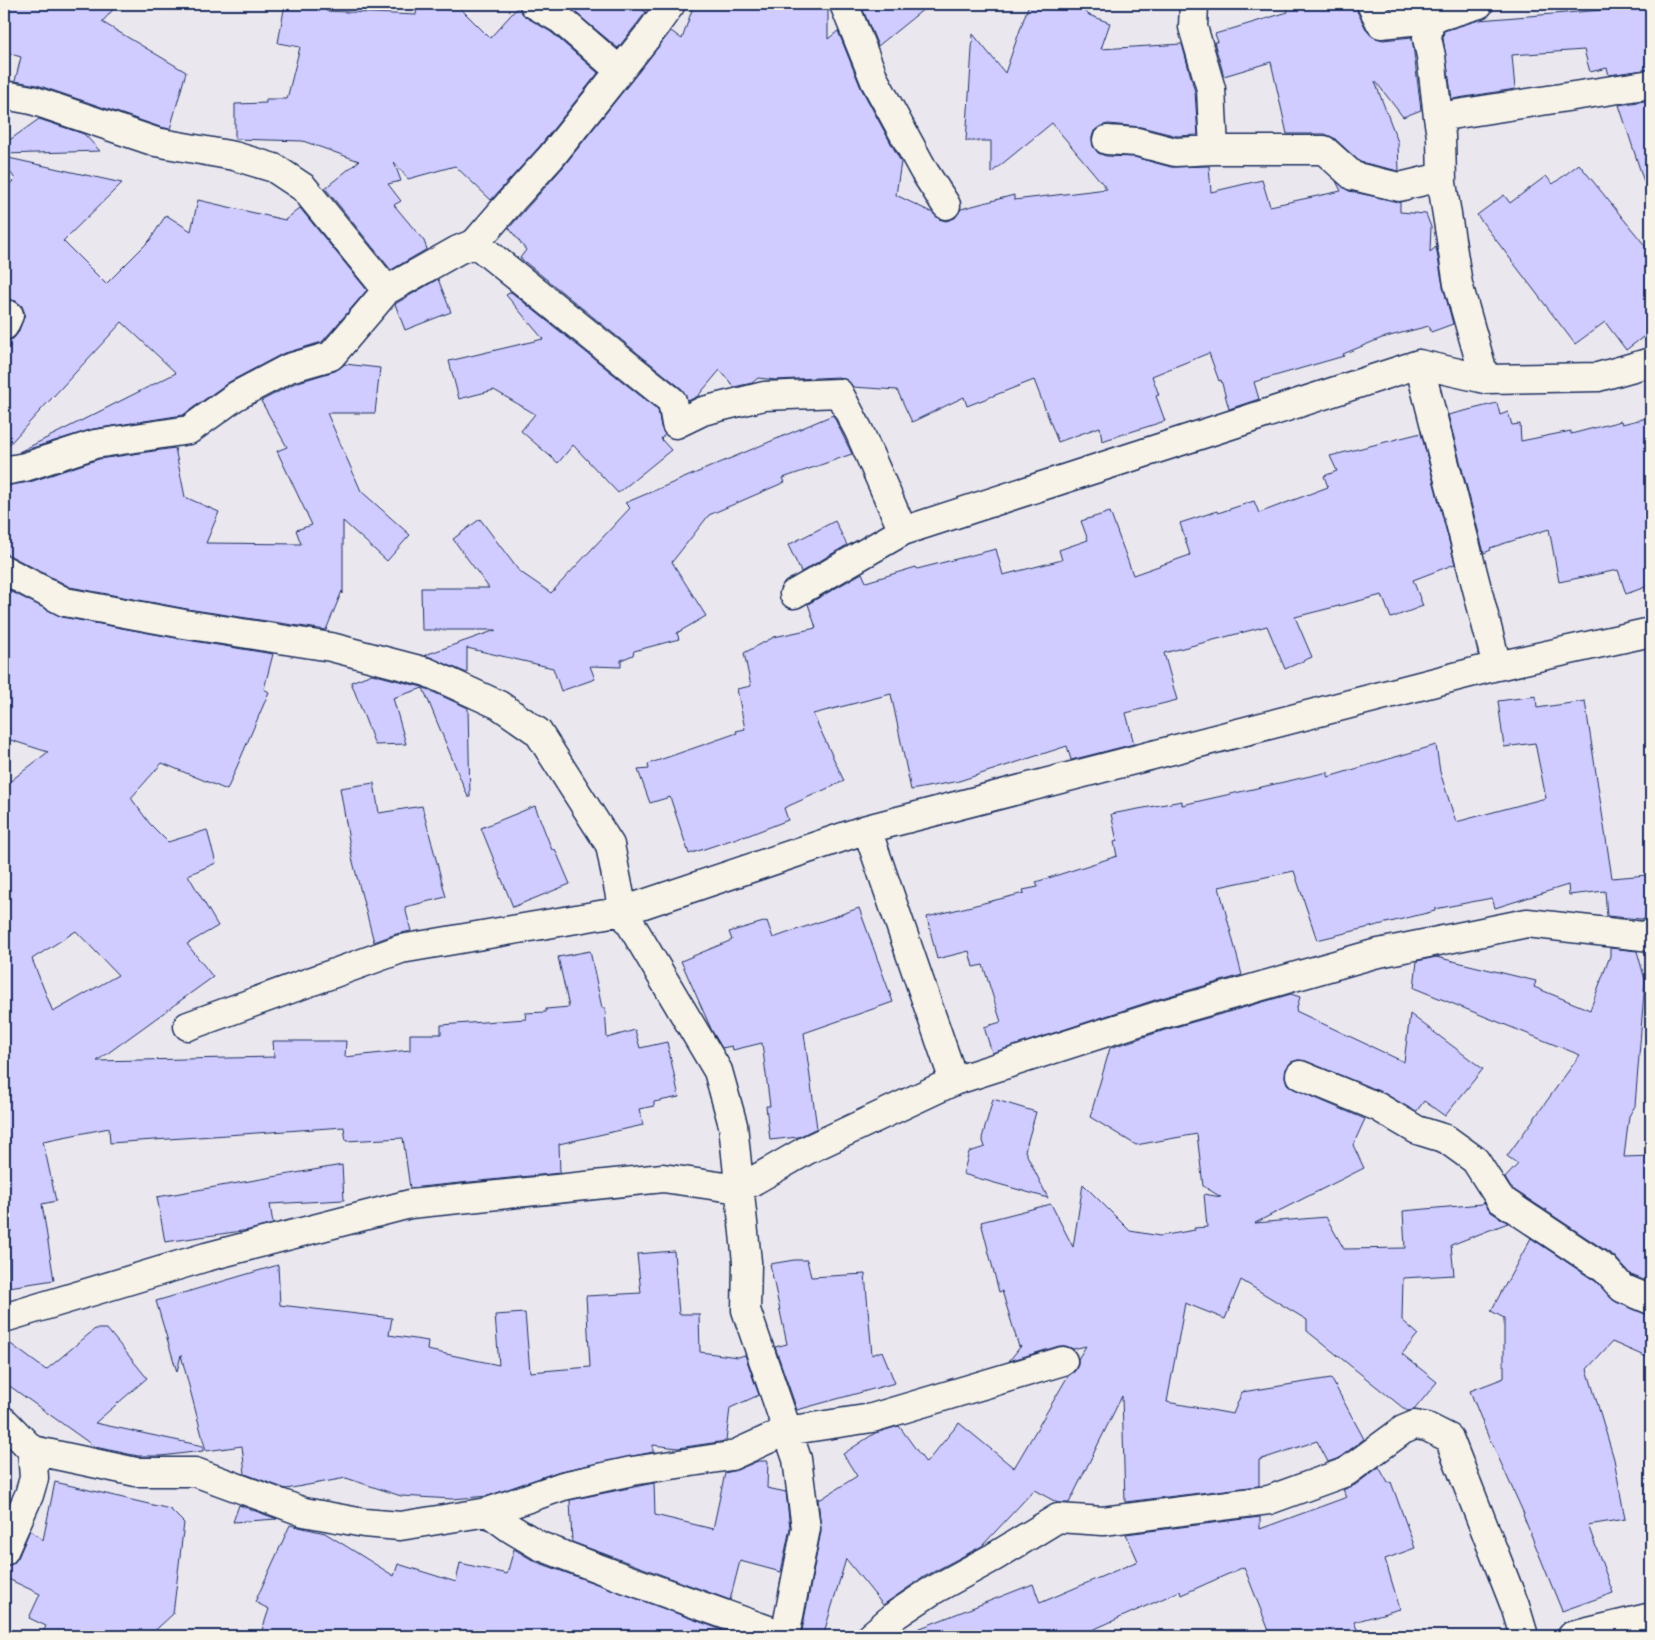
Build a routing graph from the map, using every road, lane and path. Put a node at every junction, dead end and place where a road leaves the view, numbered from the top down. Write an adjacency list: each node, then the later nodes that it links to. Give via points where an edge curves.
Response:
1 (534, 4): 8 (street, via 560,19)
2 (671, 4): 8 (street)
3 (844, 4): 15 (street, via 875,81)
4 (1194, 4): 13 (street, via 1193,27 1211,89)
5 (1371, 4): 7 (street, via 1381,24)
6 (1479, 4): 7 (street)
7 (1430, 19): 11 (street, via 1427,38)
8 (620, 71): 16 (street, via 551,157)
9 (1651, 84): 11 (street)
10 (4, 95): 17 (street, via 32,100 156,142 234,156 274,168 304,188)
11 (1438, 117): 14 (street)
12 (1108, 140): 13 (street, via 1137,142 1175,152)
13 (1214, 150): 14 (street, via 1324,150 1353,176 1400,187 1441,177)
14 (1442, 183): 20 (street, via 1458,284)
15 (946, 205)
16 (475, 243): 17 (street); 22 (street, via 672,401 676,424 703,411 764,396 839,393)
17 (387, 290): 21 (street, via 332,356 289,368 236,396 189,430 95,444)
18 (1651, 362): 20 (street, via 1598,377)
19 (1419, 364): 20 (street); 22 (street); 26 (street)
20 (1484, 379)
21 (4, 471)
22 (903, 531): 24 (street)
23 (4, 570): 28 (street, via 65,602 331,647 427,672 499,705 538,732 610,846)
24 (794, 594)
25 (1651, 632): 26 (street)
26 (1497, 666): 27 (street)
27 (867, 829): 28 (street); 32 (street)
28 (623, 912): 30 (street, via 401,949); 33 (street, via 718,1071 733,1125)
29 (1651, 937): 32 (street, via 1527,923 1374,954 1160,1015)
30 (188, 1026)
31 (1300, 1074): 34 (street, via 1378,1107 1417,1130 1446,1139 1475,1160 1500,1199 1605,1269 1622,1288)
32 (954, 1081): 33 (street, via 807,1150)
33 (739, 1189): 35 (street, via 663,1178 410,1204 206,1257); 38 (street, via 747,1262 746,1310)
34 (1651, 1300)
35 (4, 1318)
36 (1063, 1361): 38 (street, via 872,1418)
37 (4, 1421): 39 (street)
38 (786, 1431): 40 (street, via 731,1456 632,1471 563,1486); 40 (street, via 796,1459 806,1528 785,1636 540,1546)
39 (32, 1450): 40 (street, via 136,1472 195,1472 304,1512 364,1523 400,1526); 41 (street, via 34,1478)
40 (488, 1512)
41 (4, 1552)
42 (1651, 1617): 45 (street)
43 (871, 1636): 44 (street, via 930,1592 1058,1518 1103,1521 1269,1500 1346,1472 1403,1430 1415,1425 1427,1426 1450,1438)
44 (1524, 1636)
45 (1571, 1636)

